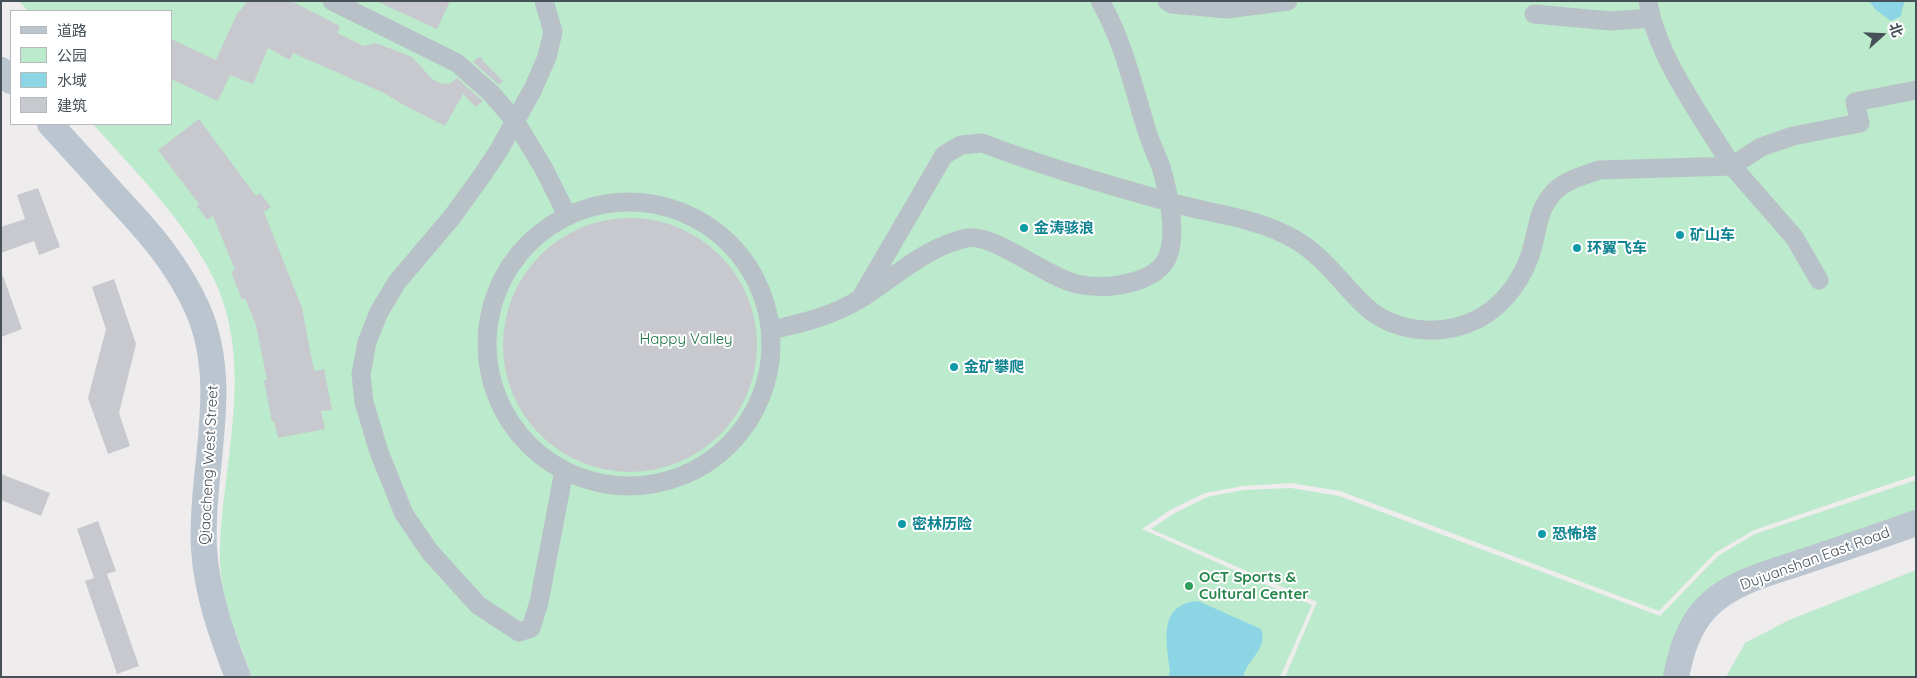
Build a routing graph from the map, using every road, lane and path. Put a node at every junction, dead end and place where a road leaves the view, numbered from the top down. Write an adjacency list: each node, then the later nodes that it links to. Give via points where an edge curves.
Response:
1 (332, 1): 11 (street, via 457,63)
2 (544, 1): 11 (street, via 552,32 548,57)
3 (1100, 1): 14 (street, via 1120,45)
4 (1167, 1): 5 (street, via 1227,9)
5 (1288, 1)
6 (1650, 10): 7 (street, via 1610,21); 13 (street, via 1663,49)
7 (1534, 14)
8 (1, 70): 9 (street)
9 (10, 80)
10 (1916, 90): 13 (street, via 1856,102 1860,123 1793,136 1761,147)
11 (515, 121): 15 (street); 19 (street, via 452,217 397,282 379,312 367,342 361,374 364,402 379,452 404,514 430,552 478,606 519,632 531,628 539,602)
12 (51, 125): 21 (street, Qiaocheng West Street, via 154,238 180,273 198,311 210,348 214,383 204,549 219,627)
13 (1732, 166): 14 (street, via 1599,170 1556,189 1542,208 1527,264 1509,293 1480,318 1460,327 1439,331 1397,325 1377,316 1314,253 1274,229); 16 (street, via 1794,237)
14 (1170, 202): 17 (street, via 1168,256 1158,270 1144,279 1118,286 1077,284 1050,275 998,244 969,237 937,249); 17 (street, via 982,143 961,145 944,156 933,172)
15 (567, 215): 18 (street, via 610,202 656,203 699,219 735,248 759,286); 19 (street, via 534,237 509,267 493,303 487,342 492,381 508,417 532,448)
16 (1819, 280)
17 (860, 299): 18 (street, via 809,322)
18 (771, 330): 19 (street, via 769,374 754,414 727,448 700,469 668,482 635,487 598,483)
19 (564, 471)
20 (1916, 523): 22 (street, Dujuanshan East Road, via 1755,578 1719,596 1695,622 1685,642)
21 (238, 677)
22 (1676, 677)

